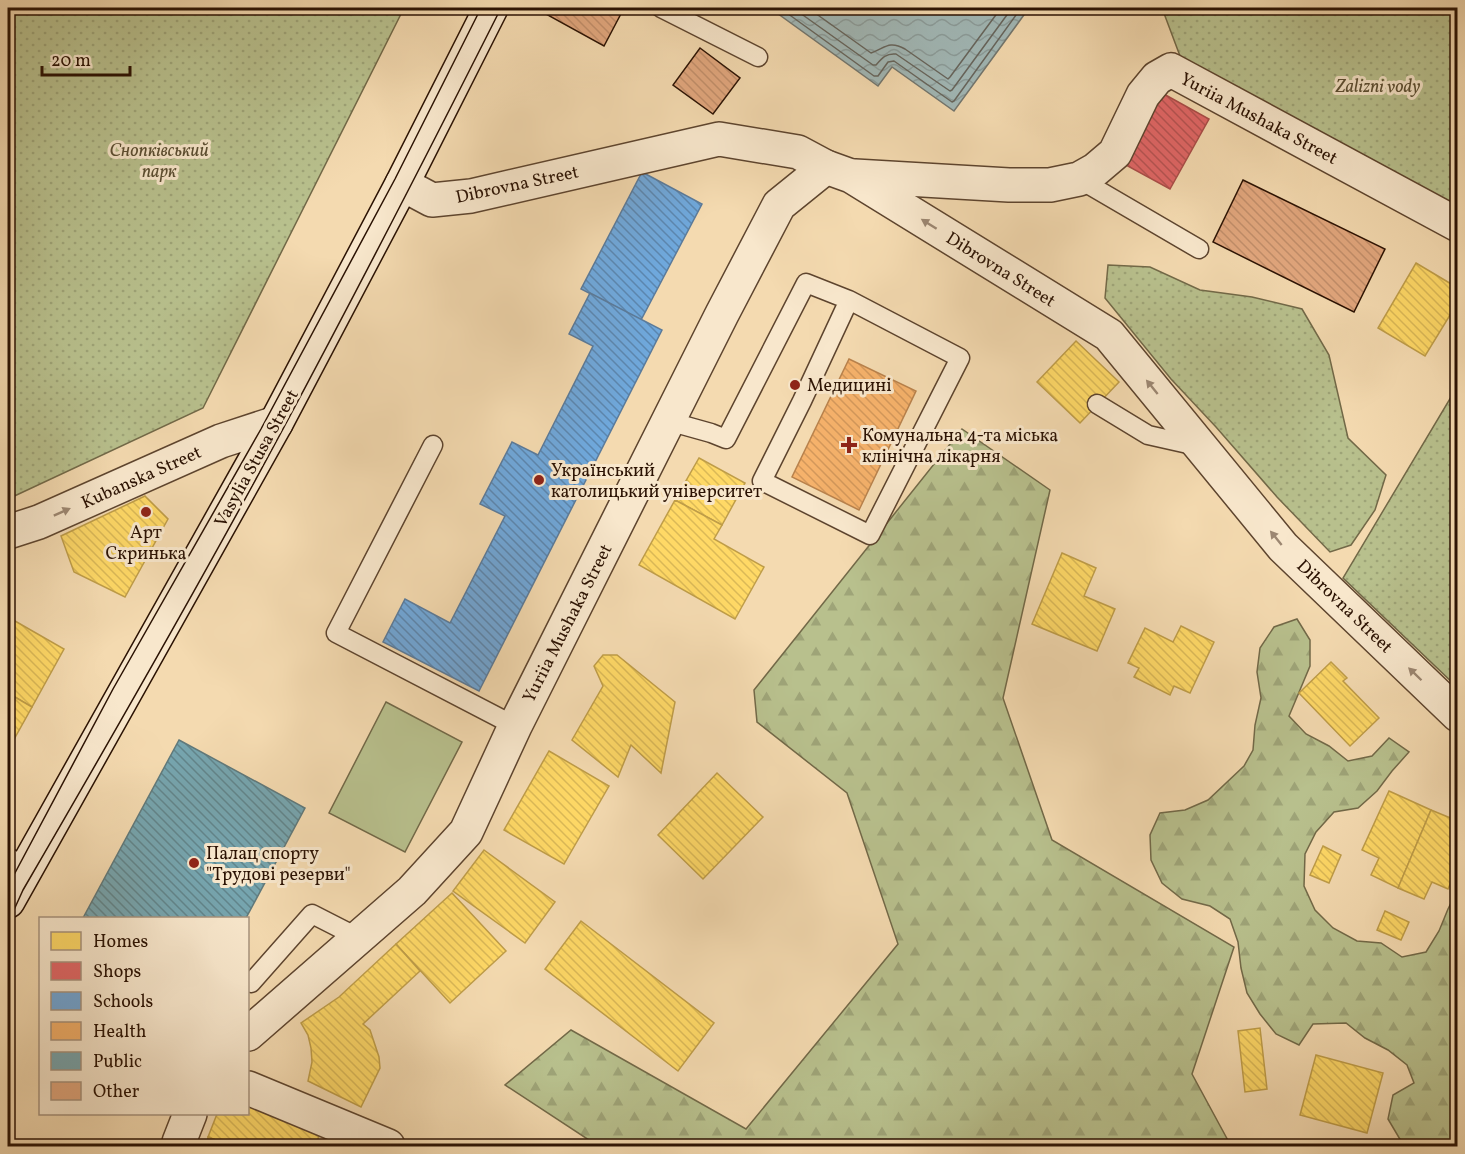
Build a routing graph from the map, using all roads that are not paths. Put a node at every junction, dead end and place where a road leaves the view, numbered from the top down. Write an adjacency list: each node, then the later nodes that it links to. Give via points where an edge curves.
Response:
1 (491, 8): 7 (street, Vasylia Stusa Street)
2 (661, 8): 3 (lane)
3 (758, 57)
4 (798, 152): 5 (street, Dibrovna Street); 7 (street, Dibrovna Street, via 719,139 471,195 432,200); 8 (street)
5 (838, 171): 6 (street, Yuriia Mushaka Street, via 1009,185 1050,185); 8 (street, Yuriia Mushaka Street); 16 (street, Dibrovna Street, one-way to 5, via 1109,335)
6 (1079, 179): 9 (street, Yuriia Mushaka Street, via 1115,153 1143,95 1157,78 1171,70); 10 (lane)
7 (402, 184): 14 (street, Vasylia Stusa Street)
8 (779, 205): 13 (street, Yuriia Mushaka Street)
9 (1458, 225)
10 (1199, 249)
11 (849, 300): 11 (lane, via 762,481 870,535 960,358); 13 (lane, via 806,283 726,439)
12 (1097, 404): 16 (lane, via 1148,435)
13 (668, 421): 19 (street, Yuriia Mushaka Street)
14 (276, 423): 17 (street, Kubanska Street, one-way to 14, via 221,441); 20 (street, Vasylia Stusa Street)
15 (433, 445): 19 (lane, via 336,633)
16 (1201, 447): 18 (street, Dibrovna Street, one-way to 16, via 1283,547)
17 (8, 532)
18 (1458, 715)
19 (515, 726): 22 (street, Yuriia Mushaka Street, via 466,832 412,891)
20 (17, 862): 21 (street, Vasylia Stusa Street)
21 (8, 901)
22 (359, 938): 23 (lane, via 312,914); 24 (street, Yuriia Mushaka Street)
23 (251, 983)
24 (249, 1033)
25 (249, 1088): 28 (street)
26 (189, 1115): 27 (street)
27 (179, 1146)
28 (388, 1146)

